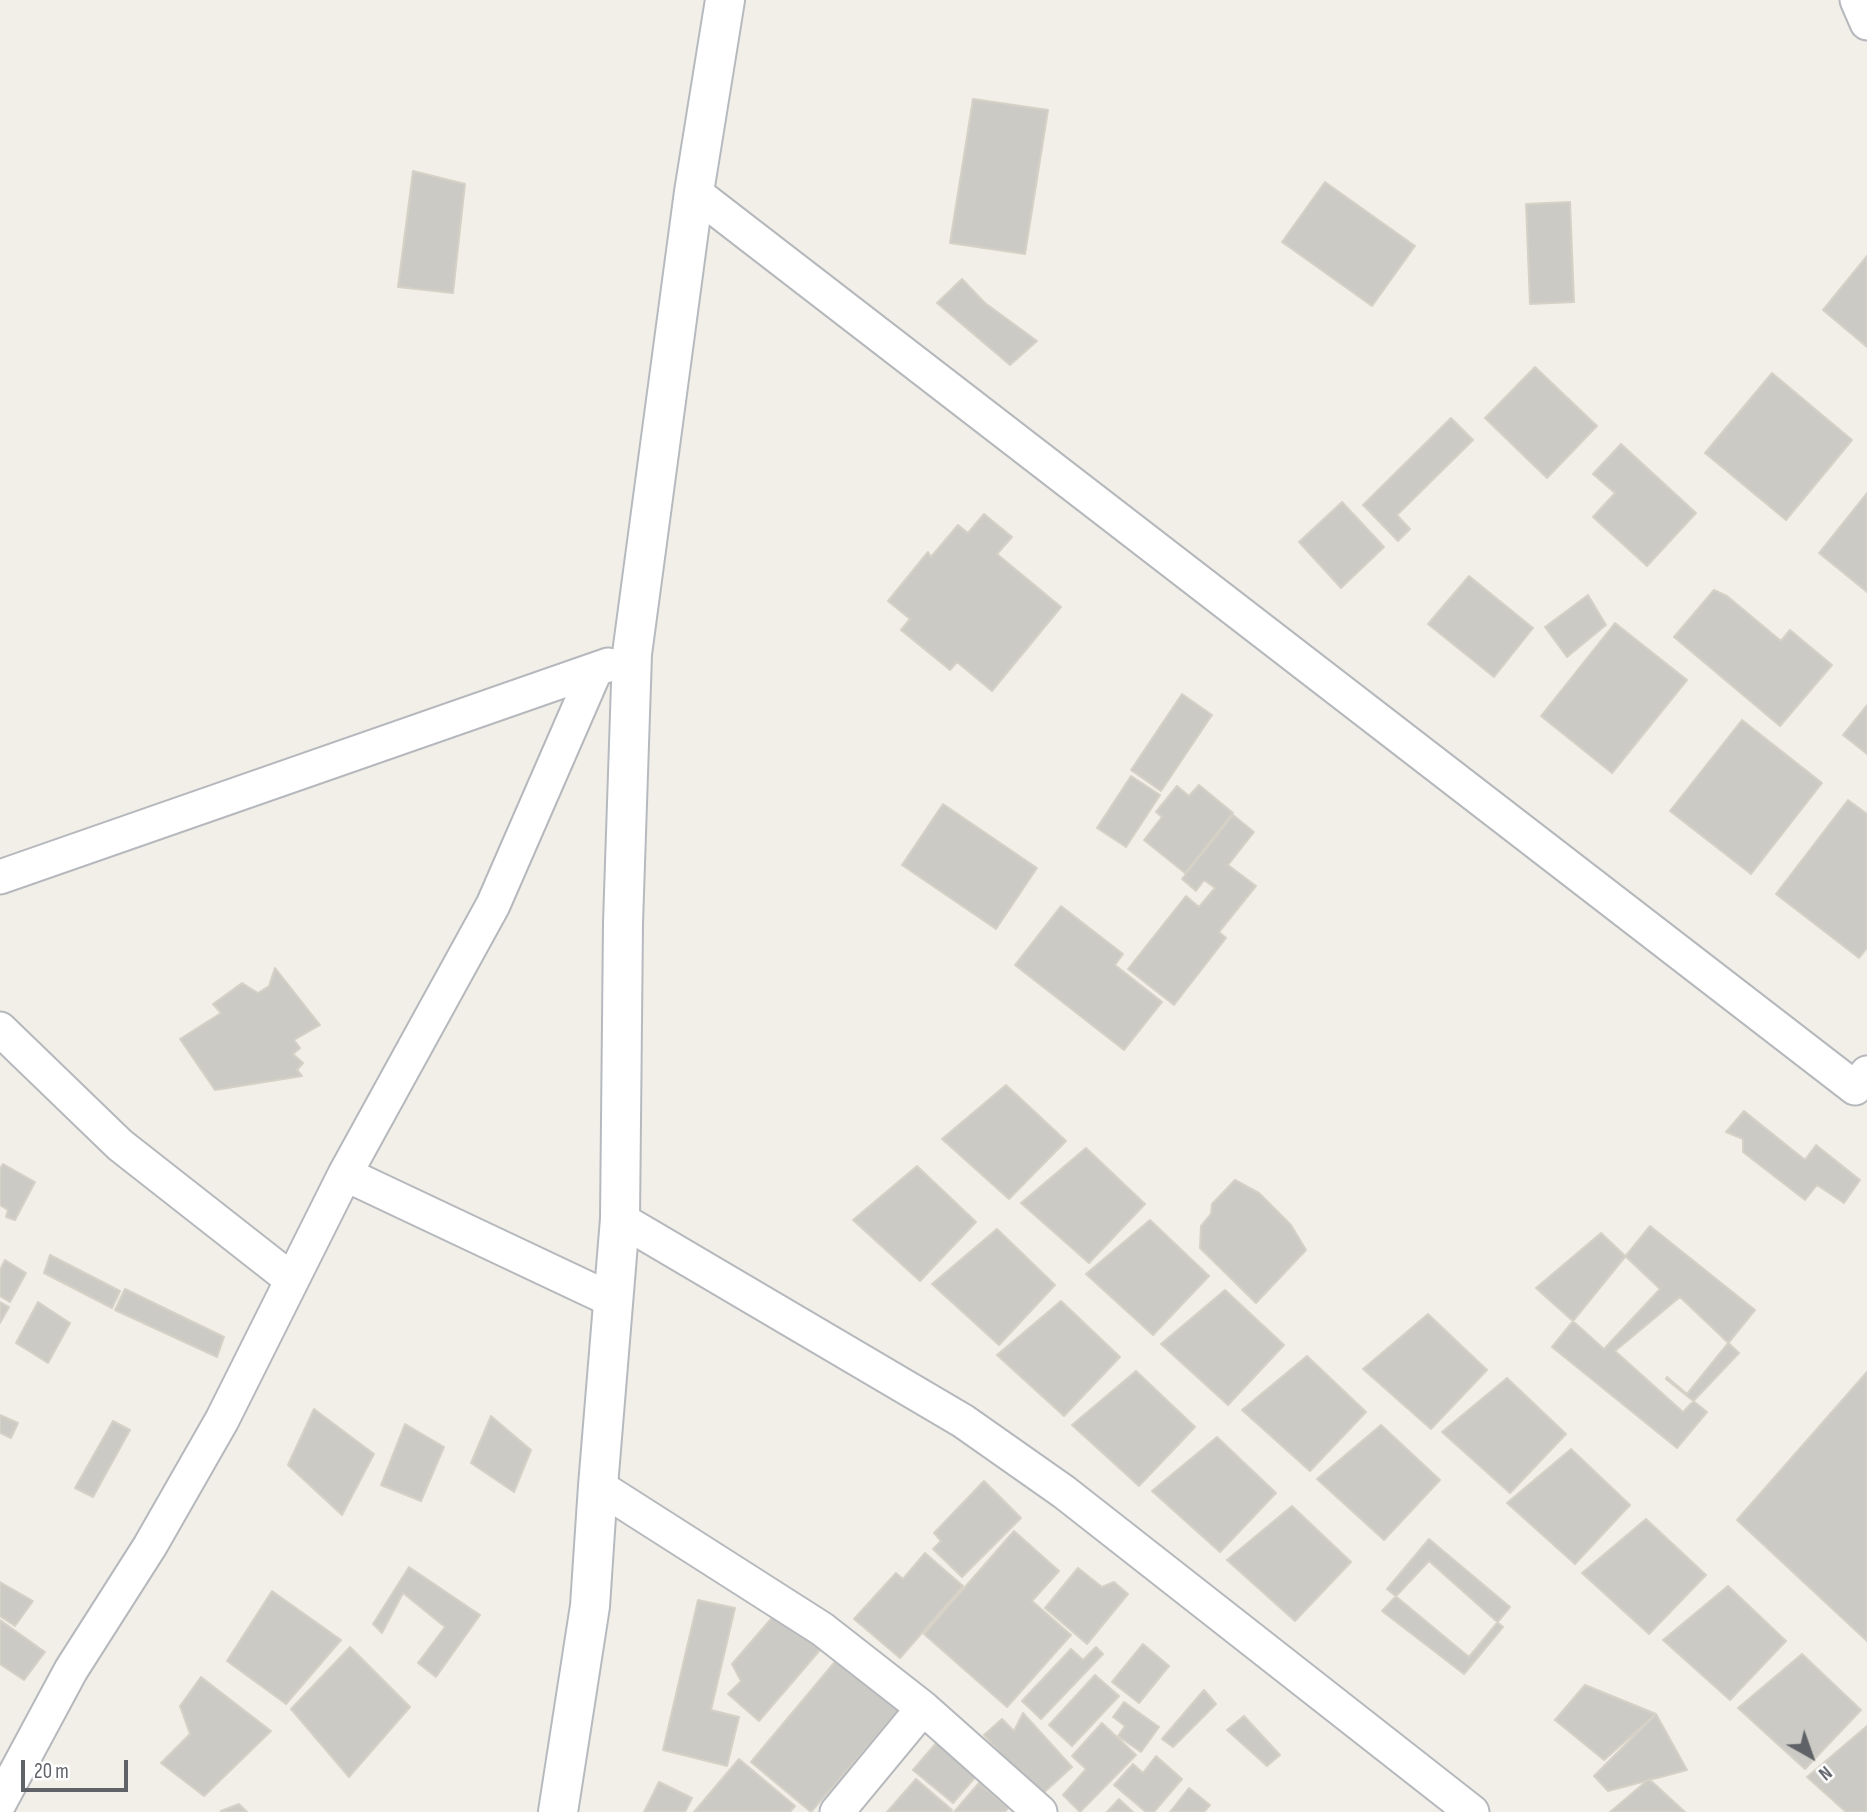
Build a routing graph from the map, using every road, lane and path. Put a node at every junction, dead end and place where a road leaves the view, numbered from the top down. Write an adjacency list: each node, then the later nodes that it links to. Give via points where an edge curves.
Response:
1 (725, 0): 4 (street)
2 (1857, 0): 3 (street)
3 (1867, 23)
4 (694, 192): 5 (street); 9 (street)
5 (632, 654): 6 (street); 11 (street)
6 (595, 671): 7 (street); 10 (street, via 493,905)
7 (0, 877)
8 (0, 1029): 12 (street, via 120,1145)
9 (1863, 1087)
10 (345, 1174): 12 (street); 13 (street)
11 (620, 1219): 13 (street); 17 (street, via 963,1421 1064,1492)
12 (292, 1280): 16 (street, via 222,1420 150,1546 71,1670)
13 (614, 1301): 14 (street)
14 (598, 1486): 15 (street, via 822,1629); 18 (street, via 590,1606)
15 (923, 1708): 19 (street); 20 (street)
16 (0, 1802)
17 (1463, 1809)
18 (558, 1812)
19 (836, 1812)
20 (1040, 1812)

